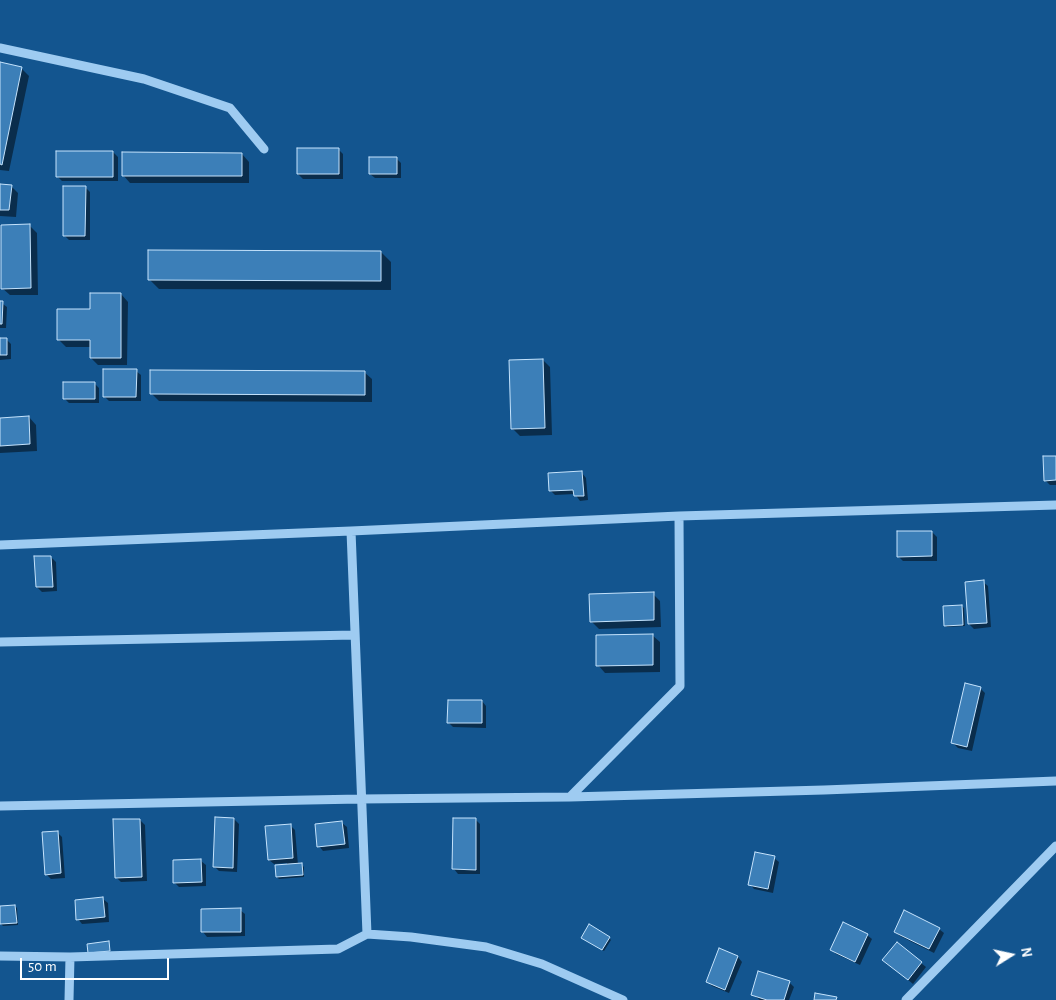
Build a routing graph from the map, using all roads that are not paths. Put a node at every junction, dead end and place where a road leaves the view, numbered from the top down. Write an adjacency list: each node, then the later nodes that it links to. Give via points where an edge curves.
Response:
1 (0, 48): 2 (street, via 144,79 230,108)
2 (264, 149)
3 (1056, 505): 4 (street)
4 (679, 516): 5 (street); 10 (street, via 680,686)
5 (350, 531): 6 (street); 7 (street)
6 (0, 545)
7 (355, 635): 8 (street); 11 (street)
8 (0, 642)
9 (1056, 781): 10 (street)
10 (570, 797): 11 (street)
11 (360, 799): 12 (street); 14 (street)
12 (0, 806)
13 (1056, 846): 19 (street)
14 (367, 934): 16 (street, via 338,949); 18 (street, via 486,947 542,964)
15 (0, 956): 16 (street)
16 (70, 957): 17 (street)
17 (69, 1000)
18 (623, 1000)
19 (906, 1000)

